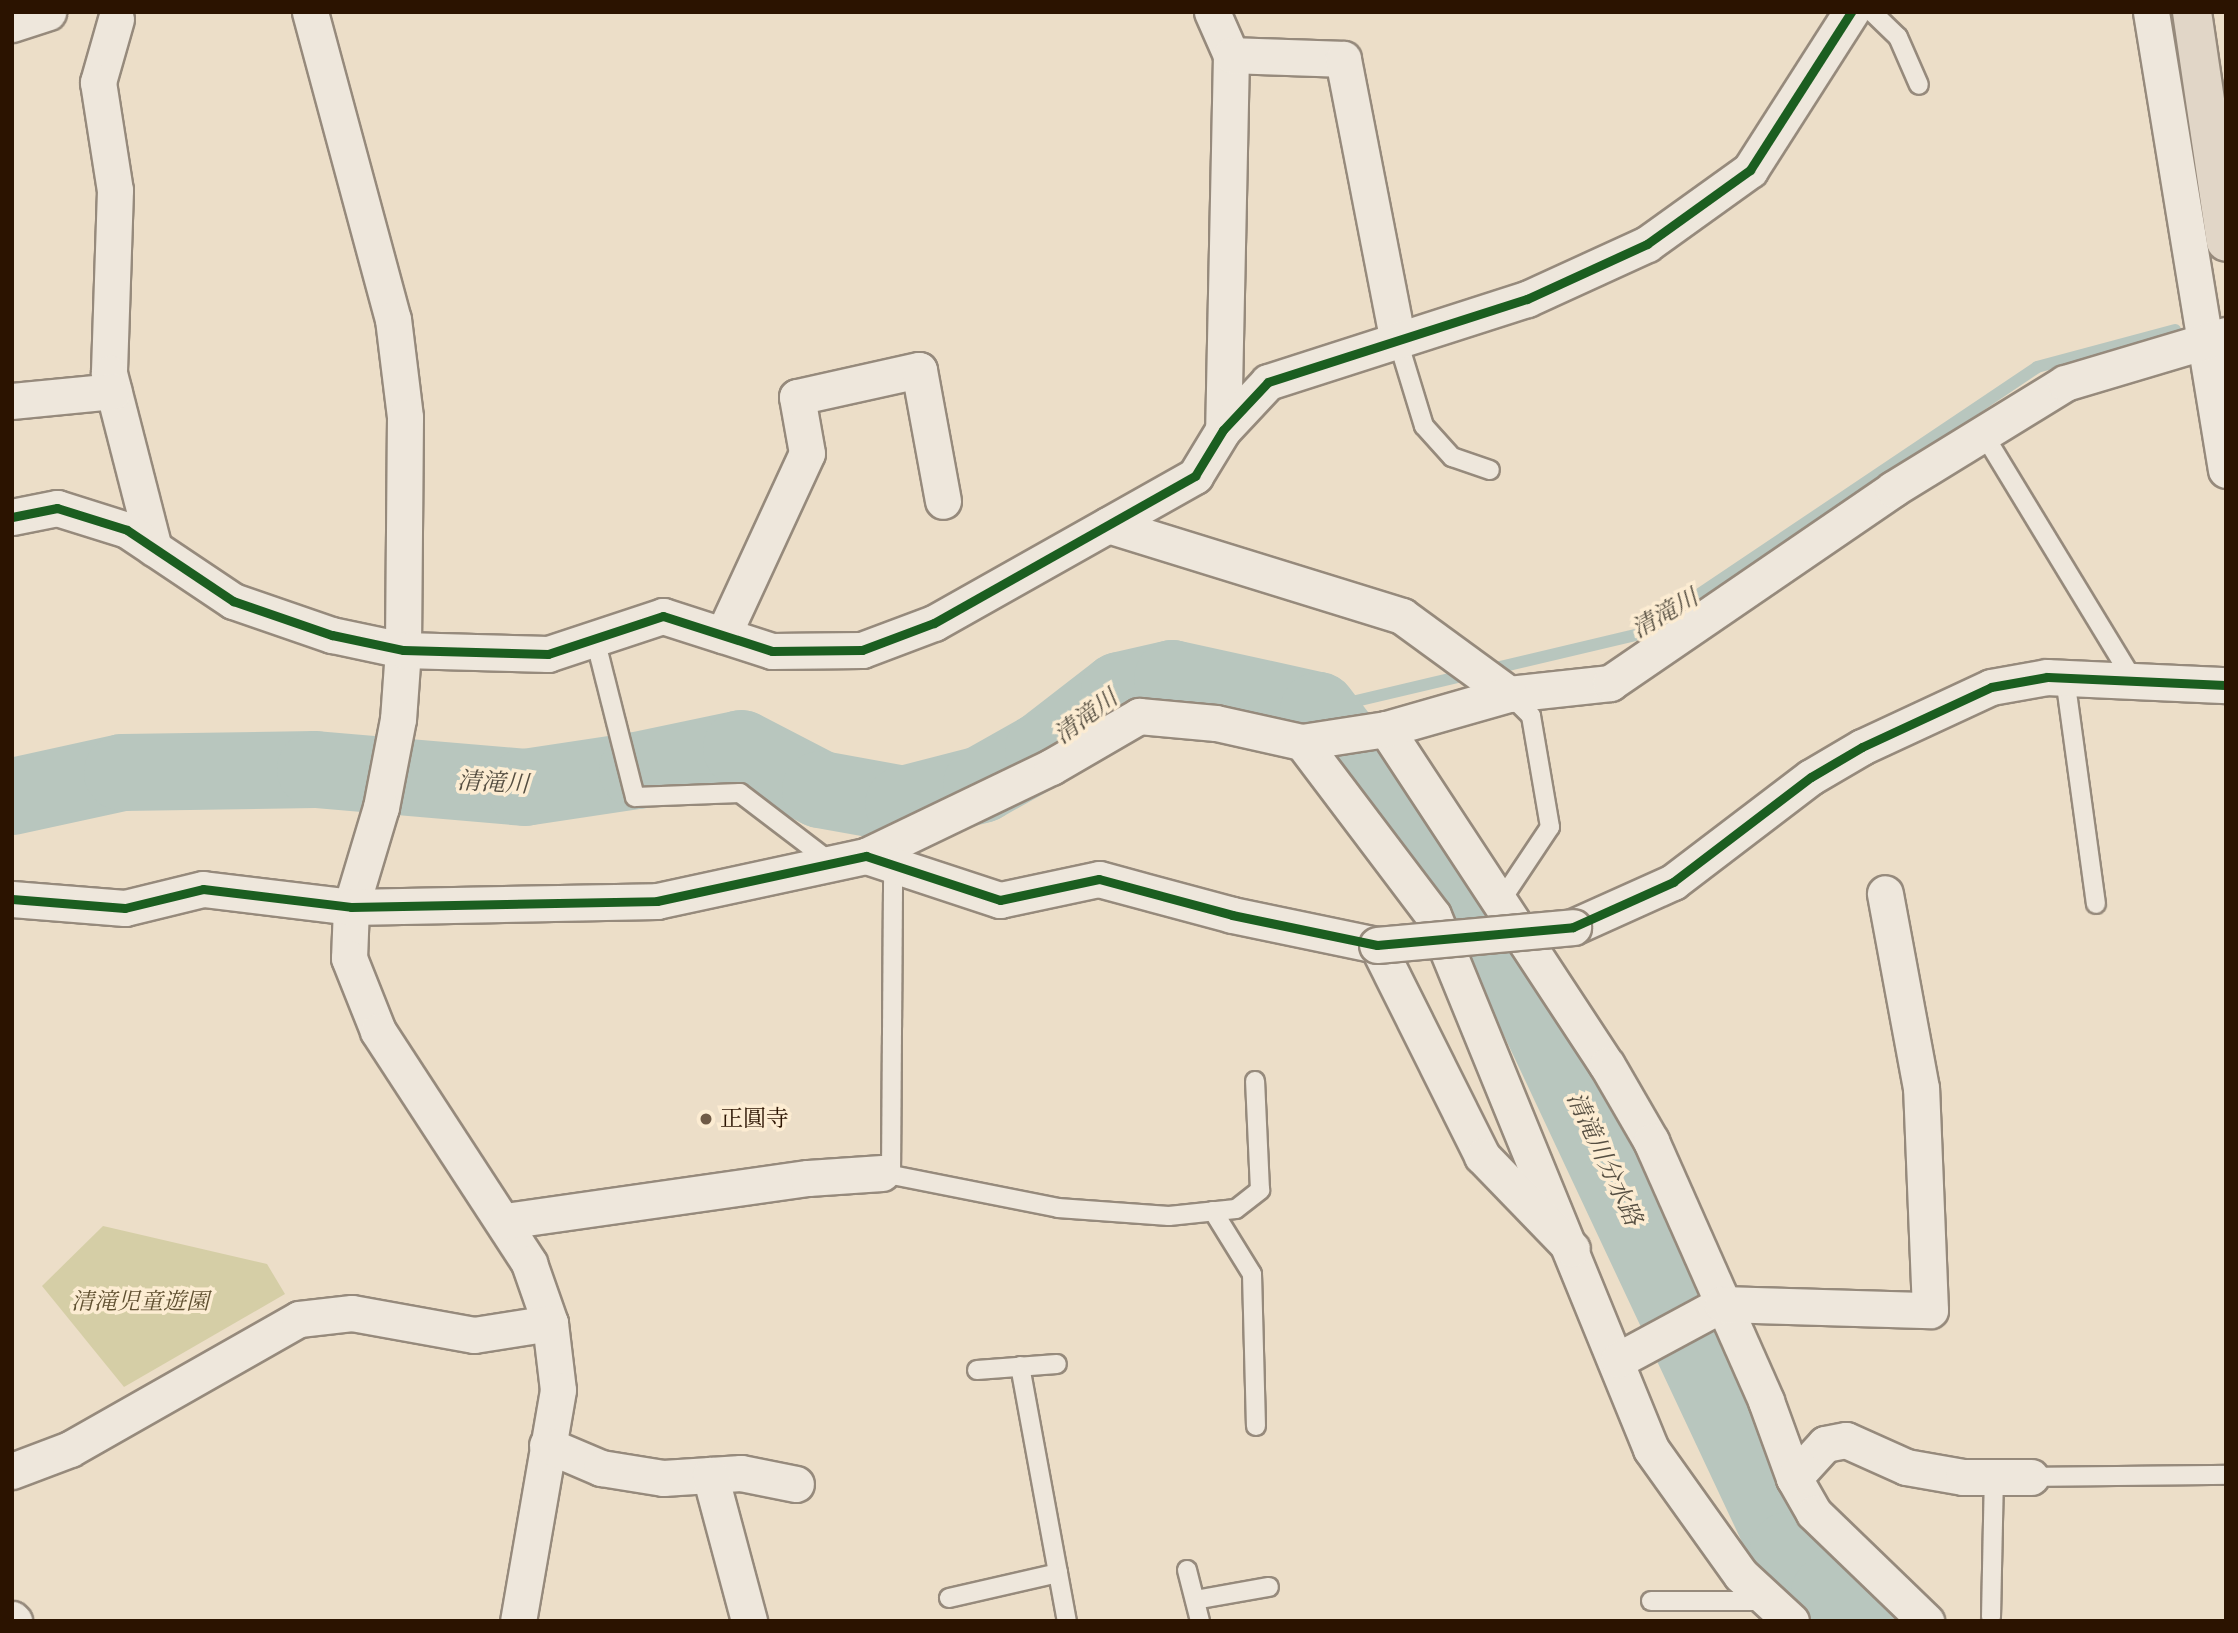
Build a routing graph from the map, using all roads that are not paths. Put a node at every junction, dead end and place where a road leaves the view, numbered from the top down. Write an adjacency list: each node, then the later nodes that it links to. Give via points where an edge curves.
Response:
1 (48, 12): 9 (street)
2 (310, 12): 27 (street, via 393,319 405,417)
3 (1212, 12): 10 (street)
4 (1851, 12): 14 (street, via 1750,170 1647,244 1527,299)
5 (1872, 12): 11 (lane, via 1898,37)
6 (2151, 12): 13 (street)
7 (2192, 12): 12 (main road)
8 (116, 19): 15 (street, via 102,55 98,82 116,190 109,373)
9 (12, 24)
10 (1231, 55): 14 (street, via 1343,59); 17 (street)
11 (1919, 85)
12 (2226, 241)
13 (2214, 338): 18 (street, via 2065,383); 20 (street)
14 (1398, 341): 17 (street, via 1268,382); 19 (lane, via 1424,426 1452,457)
15 (114, 391): 16 (street); 24 (street)
16 (12, 401)
17 (1223, 430): 23 (street, via 1195,476)
18 (1983, 433): 29 (lane); 31 (street, via 1893,489 1610,683)
19 (1490, 470)
20 (2226, 470)
21 (943, 502): 25 (street, via 919,370 797,397 807,453)
22 (12, 517): 24 (street, via 57,508 127,530)
23 (1108, 525): 25 (street, via 934,623 862,650 772,650); 31 (street, via 1402,616)
24 (155, 548): 27 (street, via 233,601 332,635)
25 (723, 635): 26 (street, via 663,616)
26 (595, 639): 27 (street, via 548,654); 34 (lane, via 635,797 740,793)
27 (404, 650): 39 (street, via 398,719 381,807)
28 (2065, 678): 29 (street); 38 (lane); 40 (street, bridge, via 1991,687 1862,747 1811,777 1673,882 1573,927)
29 (2134, 681): 30 (street)
30 (2226, 685)
31 (1500, 688): 32 (street); 37 (lane, via 1531,716 1550,827)
32 (1376, 731): 33 (street); 37 (street)
33 (1311, 741): 34 (street, via 1216,723 1139,716 1051,767); 45 (street, via 1433,915)
34 (864, 861): 39 (street, via 657,901); 40 (street, via 1000,900 1099,879 1232,915); 42 (lane)
35 (1885, 893): 46 (street, via 1921,1088 1930,1310)
36 (12, 899): 39 (street, via 125,908 203,889)
37 (1500, 902): 46 (street, via 1651,1142)
38 (2096, 904)
39 (351, 907): 44 (street, via 349,958 378,1031)
40 (1377, 945): 45 (street, via 1482,1156)
41 (1255, 1081): 43 (lane, via 1260,1190 1236,1209)
42 (886, 1174): 43 (lane, via 1058,1208 1169,1216); 44 (street, via 808,1178)
43 (1213, 1211): 52 (lane, via 1251,1274)
44 (505, 1221): 47 (street, via 529,1263)
45 (1572, 1249): 48 (street)
46 (1713, 1310): 48 (street); 59 (street, via 1766,1401)
47 (550, 1323): 53 (street, via 558,1390); 54 (street, via 474,1335 352,1314 299,1319 70,1449)
48 (1631, 1352): 67 (street, via 1651,1449 1741,1575)
49 (1057, 1364): 50 (lane)
50 (1020, 1366): 51 (lane); 62 (lane)
51 (977, 1370)
52 (1256, 1426)
53 (547, 1445): 55 (street, via 601,1468 663,1478); 70 (street)
54 (12, 1471)
55 (710, 1475): 60 (street, via 741,1474); 71 (street)
56 (2226, 1475): 58 (lane)
57 (1994, 1477): 58 (street); 59 (street, via 1906,1467 1846,1440 1825,1444); 68 (lane)
58 (2031, 1477)
59 (1794, 1478): 73 (street, via 1814,1513)
60 (796, 1484)
61 (1186, 1570): 65 (lane)
62 (1058, 1573): 64 (lane); 72 (lane)
63 (1269, 1587): 65 (lane)
64 (949, 1598)
65 (1195, 1600): 69 (lane)
66 (1651, 1601): 67 (lane)
67 (1780, 1611)
68 (1991, 1617)
69 (1197, 1620)
70 (518, 1621)
71 (749, 1621)
72 (1067, 1621)
73 (1927, 1621)

